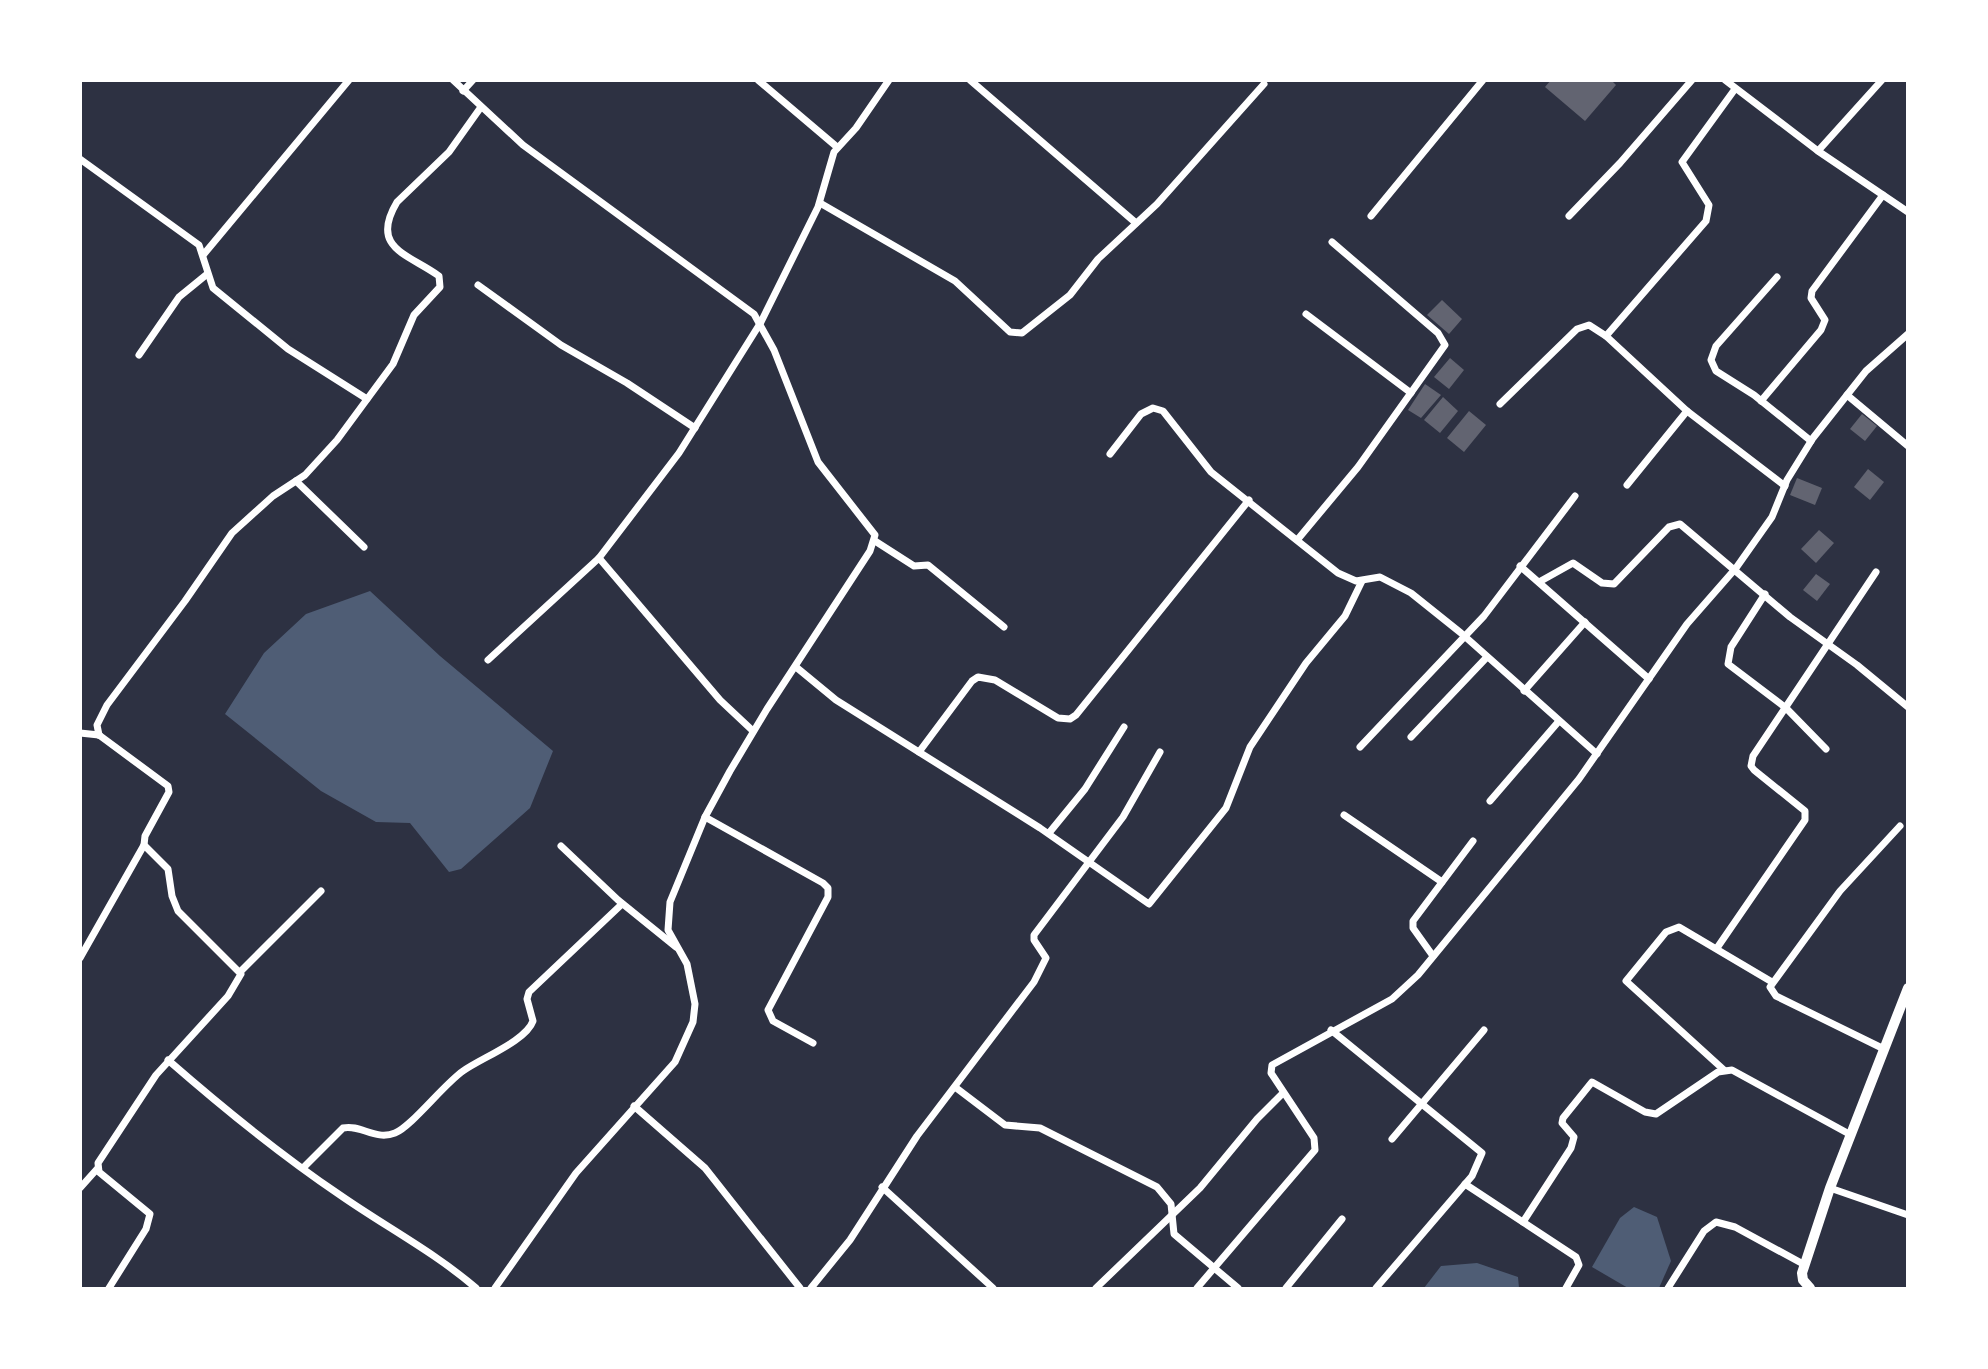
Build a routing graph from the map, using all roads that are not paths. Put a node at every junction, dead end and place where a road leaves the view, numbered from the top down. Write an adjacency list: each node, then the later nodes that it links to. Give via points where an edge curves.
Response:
1 (349, 80): 25 (street)
2 (453, 80): 13 (street)
3 (473, 80): 13 (street)
4 (758, 80): 15 (street)
5 (889, 80): 15 (street)
6 (970, 80): 23 (street)
7 (1483, 80): 21 (street)
8 (1692, 80): 22 (street)
9 (1725, 80): 12 (street)
10 (1882, 80): 16 (street)
11 (1264, 84): 23 (street)
12 (1735, 89): 16 (street); 32 (street, via 1682,162 1709,205 1706,221)
13 (463, 91): 14 (street)
14 (481, 107): 30 (street, via 523,145 736,298); 36 (street, via 457,143 391,213 388,231 394,248 441,280 437,291 414,315 393,364)
15 (837, 147): 19 (street)
16 (1818, 151): 18 (street)
17 (80, 159): 25 (street, via 194,241)
18 (1883, 195): 20 (street); 37 (street, via 1812,291 1811,298 1825,320 1821,330)
19 (820, 203): 23 (street, via 942,272 1015,334 1031,327 1070,295 1098,259); 30 (street)
20 (1908, 212)
21 (1371, 216)
22 (1569, 216)
23 (1136, 223)
24 (1332, 242): 34 (street, via 1444,340 1442,351)
25 (204, 254): 26 (street)
26 (206, 275): 33 (street, via 179,297); 36 (street, via 213,288 288,349)
27 (1777, 277): 37 (street, via 1712,353 1711,360 1716,371)
28 (478, 285): 40 (street, via 561,345)
29 (1306, 314): 34 (street)
30 (761, 322): 40 (street); 50 (street, via 818,462 867,521)
31 (1908, 334): 35 (street)
32 (1606, 336): 38 (street, via 1589,325 1577,329); 39 (street)
33 (139, 355)
34 (1411, 393): 49 (street)
35 (1847, 395): 41 (street); 42 (street)
36 (367, 399): 44 (street, via 316,465)
37 (1761, 401): 41 (street)
38 (1500, 404)
39 (1687, 411): 45 (street); 46 (street)
40 (695, 428): 52 (street)
41 (1811, 441): 46 (street)
42 (1908, 446)
43 (1110, 454): 48 (street, via 1140,414 1158,408 1211,472)
44 (296, 481): 51 (street); 74 (street, via 232,533 107,705 97,725)
45 (1627, 485)
46 (1785, 486): 54 (street, via 1772,517)
47 (1575, 496): 53 (street)
48 (1249, 500): 49 (street); 78 (street, via 1076,715 1058,718 995,680 978,677)
49 (1298, 539): 56 (street, via 1338,573)
50 (875, 541): 60 (street, via 914,566 928,565); 65 (street)
51 (364, 547)
52 (599, 558): 64 (street); 72 (street, via 720,700)
53 (1520, 566): 57 (street); 61 (street)
54 (1736, 568): 57 (street, via 1686,526 1675,524 1614,584 1601,583 1573,563); 58 (street); 66 (street, via 1687,624)
55 (1876, 572): 62 (street)
56 (1362, 581): 61 (street, via 1389,579); 89 (street, via 1345,616 1306,663 1250,747 1226,808 1151,903 1143,903)
57 (1539, 582): 59 (street)
58 (1765, 594): 62 (street); 69 (street, via 1731,647 1728,664)
59 (1585, 622): 66 (street); 67 (street)
60 (1004, 627)
61 (1466, 637): 63 (street); 76 (street)
62 (1830, 645): 68 (street); 69 (street)
63 (1488, 657): 67 (street); 75 (street)
64 (488, 660)
65 (796, 667): 72 (street); 78 (street, via 836,700)
66 (1649, 678): 80 (street)
67 (1524, 691): 70 (street)
68 (1908, 707)
69 (1786, 708): 77 (street); 93 (street, via 1751,766 1805,811 1805,820)
70 (1559, 721): 80 (street); 81 (street)
71 (1124, 727): 85 (street, via 1085,789)
72 (753, 731): 83 (street)
73 (80, 733): 74 (street)
74 (99, 735): 87 (street, via 169,786)
75 (1411, 737)
76 (1360, 747)
77 (1826, 749)
78 (919, 751): 85 (street)
79 (1160, 752): 89 (street, via 1136,798)
80 (1597, 754): 96 (street)
81 (1490, 801)
82 (1344, 815): 90 (street)
83 (705, 817): 94 (street, via 668,911 668,930); 102 (street, via 828,888 828,897 768,1010 773,1021)
84 (1900, 826): 98 (street, via 1840,891)
85 (1049, 833): 89 (street)
86 (1473, 842): 90 (street)
87 (144, 845): 95 (street); 97 (street, via 168,869 178,911)
88 (561, 846): 92 (street)
89 (1089, 861): 106 (street, via 1034,935 1046,958 1043,967)
90 (1442, 882): 96 (street, via 1412,925)
91 (321, 891): 97 (street)
92 (622, 904): 94 (street); 112 (street, via 529,992 533,1021 527,1032 461,1072 401,1130 379,1136 343,1128)
93 (1717, 948): 98 (street); 105 (street, via 1686,929 1672,929 1626,981)
94 (679, 949): 109 (street, via 693,982 693,1022 675,1062)
95 (82, 954)
96 (1433, 956): 100 (street, via 1392,999)
97 (240, 972): 104 (street, via 228,996)
98 (1772, 982): 103 (street, via 1776,996)
99 (1908, 988): 103 (street)
100 (1331, 1030): 107 (street, via 1272,1065 1270,1073); 108 (street)
101 (1484, 1030): 108 (street)
102 (813, 1043)
103 (1884, 1049): 110 (street)
104 (168, 1060): 112 (street, via 253,1133); 113 (street)
105 (1724, 1070): 110 (street, via 1741,1073); 121 (street, via 1656,1114 1588,1083 1562,1123 1574,1141)
106 (955, 1087): 115 (street); 119 (street, via 1005,1125 1040,1128 1157,1187 1171,1204)
107 (1283, 1093): 119 (street); 123 (street, via 1314,1138 1315,1150)
108 (1423, 1103): 111 (street); 114 (street, via 1482,1153)
109 (634, 1106): 126 (street, via 560,1195); 127 (street, via 705,1168)
110 (1851, 1135): 117 (street)
111 (1392, 1139)
112 (303, 1168): 125 (street, via 434,1254)
113 (97, 1169): 116 (street); 124 (street, via 150,1214 146,1229)
114 (1465, 1184): 121 (street); 134 (street)
115 (882, 1187): 128 (street, via 850,1240); 129 (street)
116 (80, 1188)
117 (1830, 1188): 118 (street); 122 (street)
118 (1908, 1215)
119 (1171, 1218): 123 (street, via 1176,1237); 130 (street)
120 (1342, 1219): 133 (street)
121 (1523, 1222): 135 (street, via 1578,1261)
122 (1805, 1265): 136 (street, via 1735,1227 1716,1222 1704,1231); 137 (street, via 1802,1278)
123 (1213, 1268): 131 (street); 132 (street)
124 (109, 1289)
125 (476, 1289)
126 (495, 1289)
127 (800, 1289)
128 (811, 1289)
129 (993, 1289)
130 (1096, 1289)
131 (1197, 1289)
132 (1238, 1289)
133 (1286, 1289)
134 (1376, 1289)
135 (1566, 1289)
136 (1668, 1289)
137 (1810, 1289)

